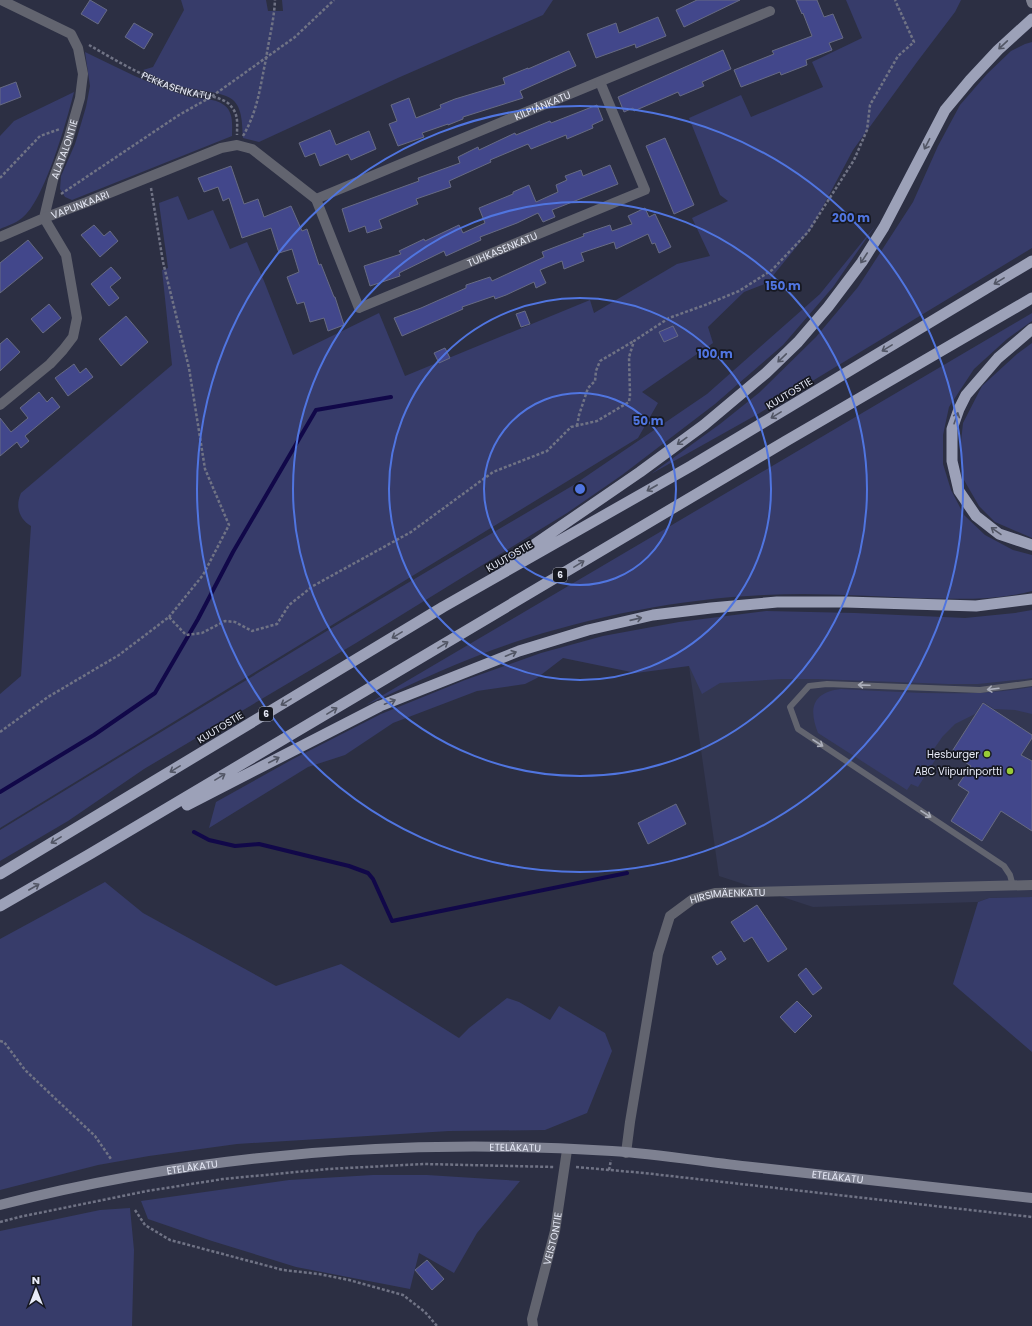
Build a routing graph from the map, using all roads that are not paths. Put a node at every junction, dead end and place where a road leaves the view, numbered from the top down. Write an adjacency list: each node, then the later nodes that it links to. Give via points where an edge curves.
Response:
1 (0, 0): 8 (street, ALATALONTIE, via 71,34 78,48 84,74 80,98 53,180)
2 (1031, 0): 3 (main road)
3 (1032, 3)
4 (770, 12): 6 (street, KILPIÄNKATU)
5 (1032, 19): 16 (highway, one-way to 16, via 998,50 945,110 884,226 862,262 798,342 766,373 704,425)
6 (600, 82): 7 (street, KILPIÄNKATU); 7 (street, TUHKASENKATU, via 645,190 359,308)
7 (316, 200): 8 (street, VAPUNKAARI, via 252,149 237,145 221,148)
8 (44, 218): 9 (street); 13 (street, VAPUNKAARI, via 66,255 77,318 73,337 50,364)
9 (0, 237)
10 (1032, 261): 16 (highway, KUUTOSTIE / 6, one-way to 16, via 691,466)
11 (1032, 298): 18 (highway, 6, one-way to 11, via 779,445)
12 (1032, 329): 14 (highway, one-way to 12, via 999,534 976,516 959,491 952,461 952,429 966,395 998,358)
13 (0, 405)
14 (1032, 545)
15 (1032, 599): 18 (highway, one-way to 15, via 380,706 519,651 588,630 654,615 777,602 976,606)
16 (443, 607): 19 (highway, KUUTOSTIE / 6, one-way to 19)
17 (1032, 683): 20 (lane, one-way to 20, via 980,690 827,684 809,686 790,707 798,729 1004,866)
18 (90, 854): 22 (highway, 6, one-way to 18)
19 (0, 874)
20 (1013, 886): 21 (street, HIRSIMÄENKATU); 24 (street, HIRSIMÄENKATU, via 715,893 693,898 670,916 658,954)
21 (1032, 886)
22 (0, 906)
23 (567, 1150): 24 (main road, ETELÄKATU); 26 (main road, ETELÄKATU, via 422,1148 327,1152 221,1163 132,1176); 27 (street, VEISTONTIE, via 554,1231 532,1319)
24 (626, 1153): 25 (main road, ETELÄKATU)
25 (1032, 1198)
26 (0, 1205)
27 (533, 1326)

